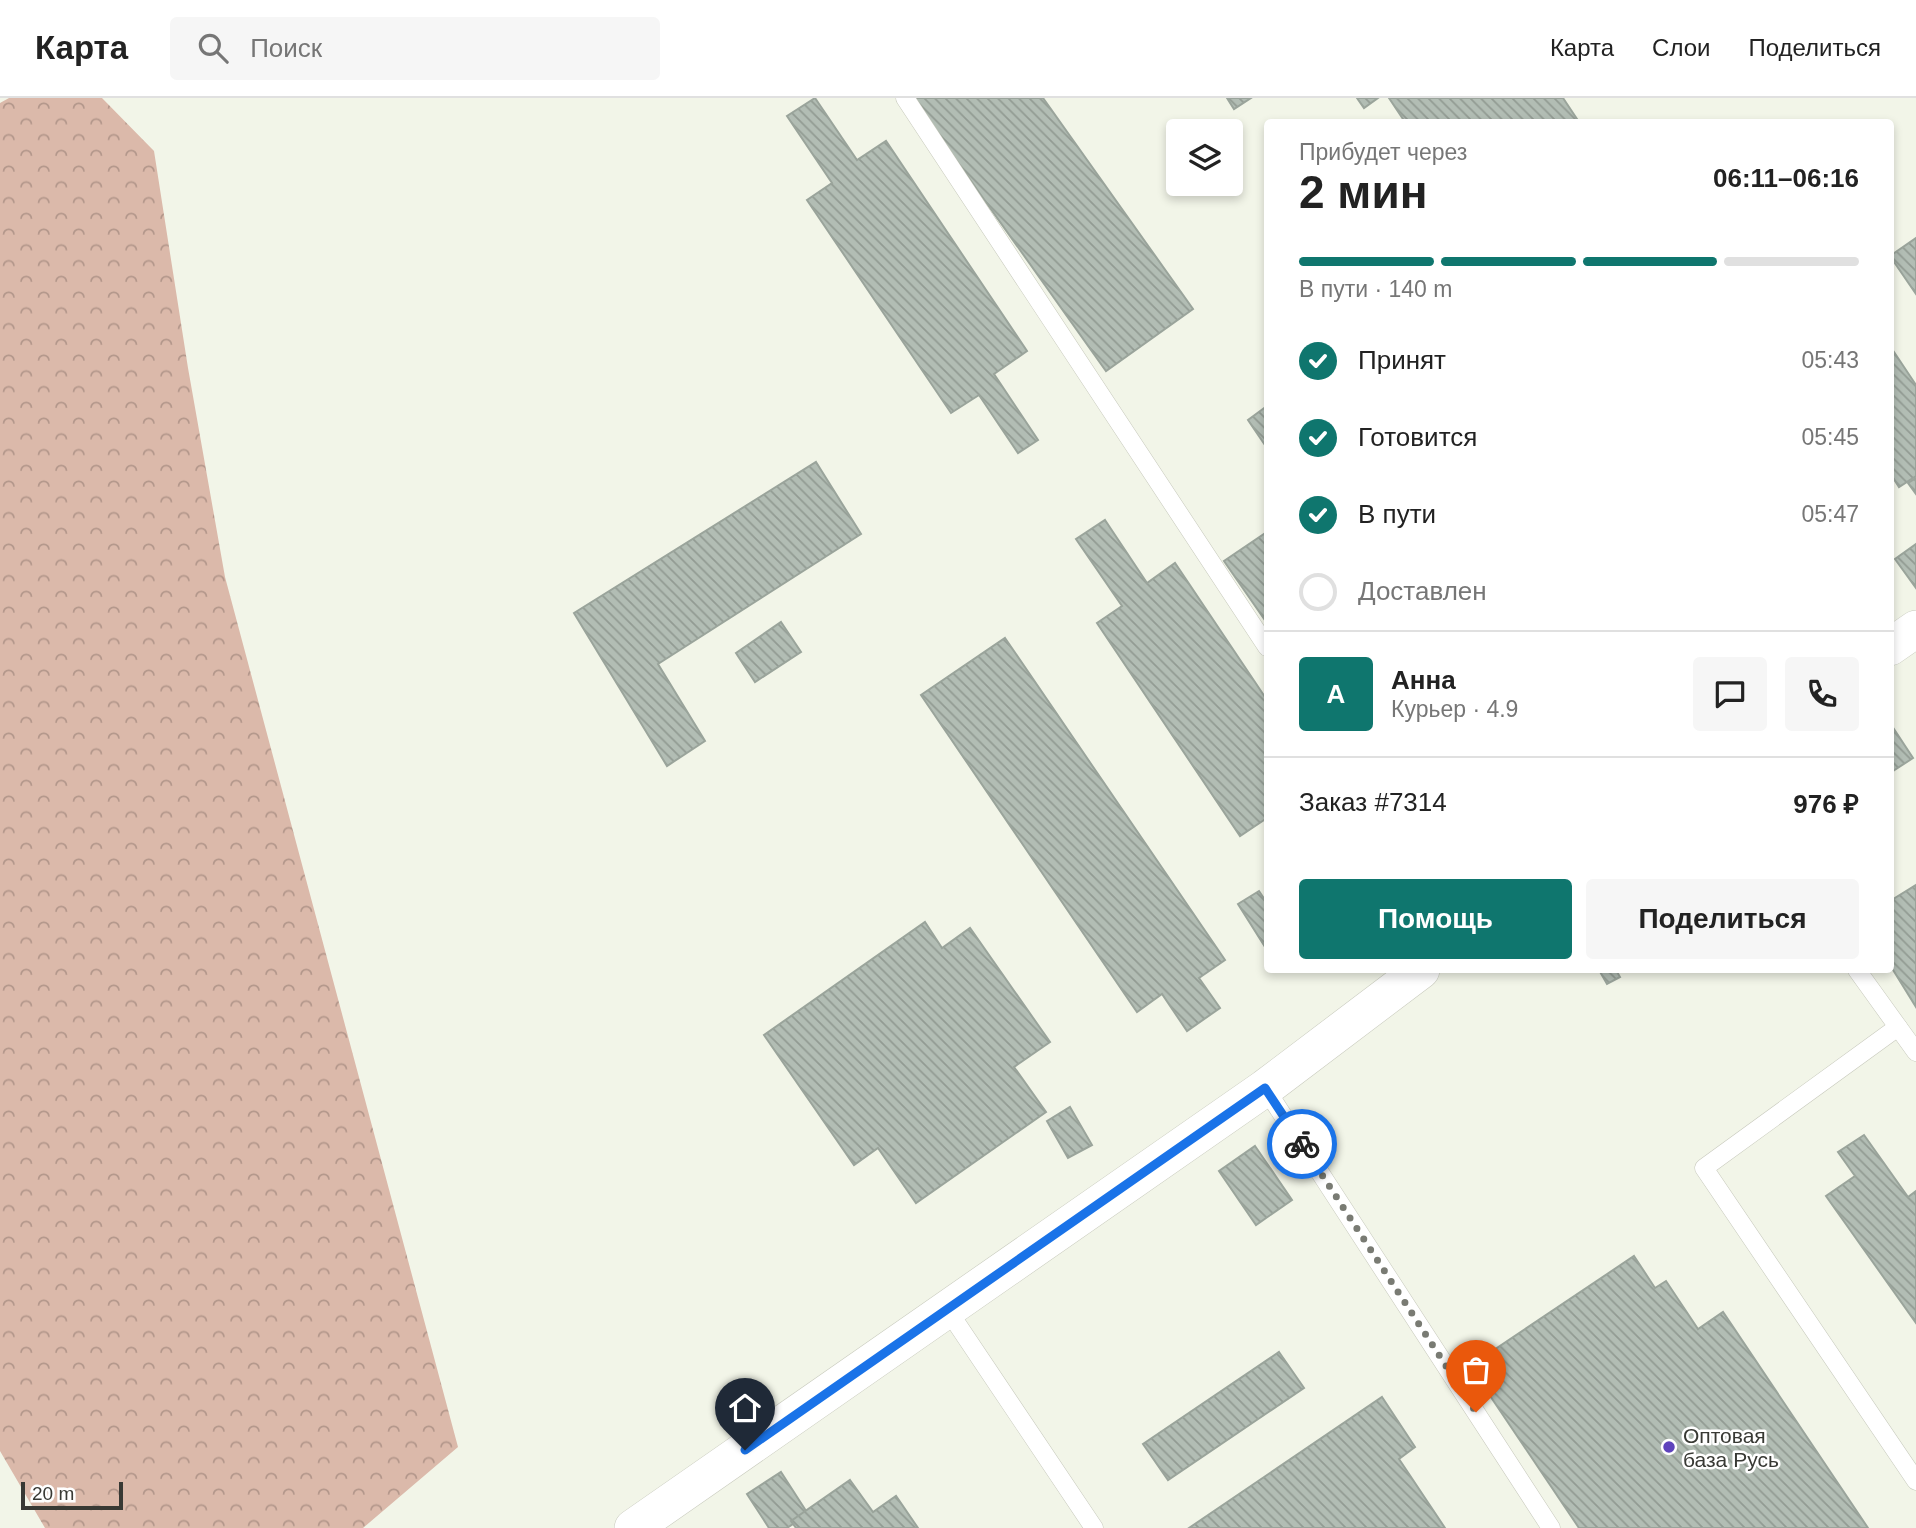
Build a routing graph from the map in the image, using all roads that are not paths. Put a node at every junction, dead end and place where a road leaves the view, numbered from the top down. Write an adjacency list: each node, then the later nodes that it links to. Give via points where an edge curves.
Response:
1 (905, 98): 3 (lane)
2 (1916, 629): 4 (street)
3 (1264, 642)
4 (1894, 644)
5 (1417, 973): 9 (street)
6 (1859, 973): 7 (lane)
7 (1898, 1027): 8 (lane); 11 (lane, via 1704,1168)
8 (1916, 1052)
9 (1265, 1088): 10 (street); 14 (lane)
10 (947, 1309): 12 (street); 13 (lane)
11 (1916, 1481)
12 (633, 1528)
13 (1094, 1528)
14 (1551, 1528)

